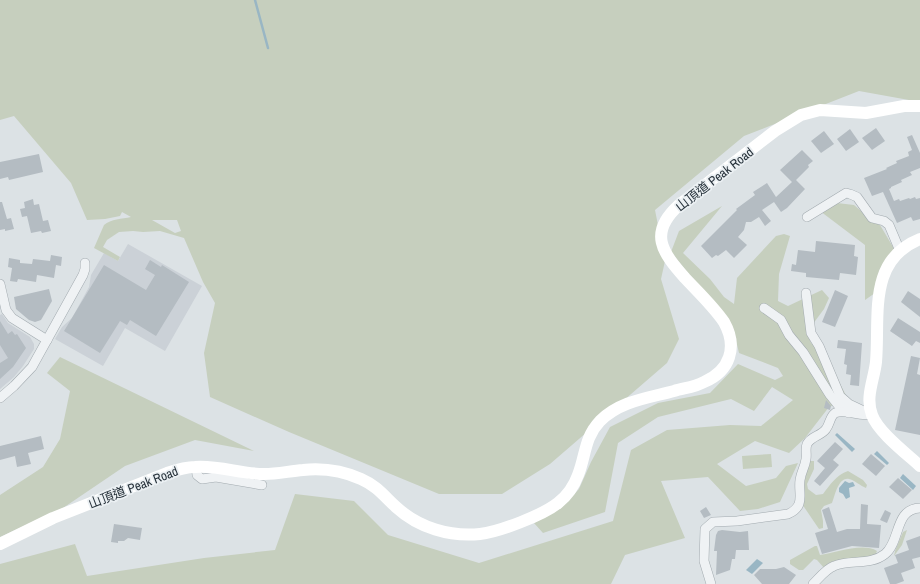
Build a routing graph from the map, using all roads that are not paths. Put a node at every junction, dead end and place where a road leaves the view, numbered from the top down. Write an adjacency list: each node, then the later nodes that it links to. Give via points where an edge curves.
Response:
1 (920, 106): 13 (main road, 山頂道 Peak Road, via 904,106 866,113 820,110 801,115 774,131 669,214 661,232 663,249 726,326 731,345 729,359 720,372 705,382 630,403 604,418 588,438 580,469 571,489 561,501 548,510 494,532 455,534 418,523 404,514 377,488 348,474 311,469 252,474)
2 (807, 217): 4 (street, via 843,194 850,194 856,197 872,218 889,225)
3 (920, 239): 4 (main road)
4 (900, 251): 12 (main road, via 886,269 879,289 877,350 870,394)
5 (85, 263): 9 (street, via 83,275)
6 (0, 284): 9 (street, via 8,314)
7 (806, 293): 12 (street, via 810,333 819,346 840,396 849,404)
8 (764, 308): 11 (street, via 781,320 789,336 804,354 830,395)
9 (47, 340): 10 (street, via 32,367)
10 (0, 398)
11 (849, 413): 12 (street, via 863,416); 18 (street, via 834,414 826,430 807,444 806,461 799,481 800,500 797,508 788,514 713,522 705,529 704,561)
12 (872, 414): 14 (main road, via 880,428)
13 (196, 466): 15 (street, via 197,475 202,479 216,476); 17 (main road, 山頂道 Peak Road, via 167,473 53,518)
14 (920, 466)
15 (262, 485)
16 (920, 508): 19 (street, via 910,510 903,516 890,548 882,556 870,561 834,566)
17 (0, 544)
18 (711, 584)
19 (813, 584)

